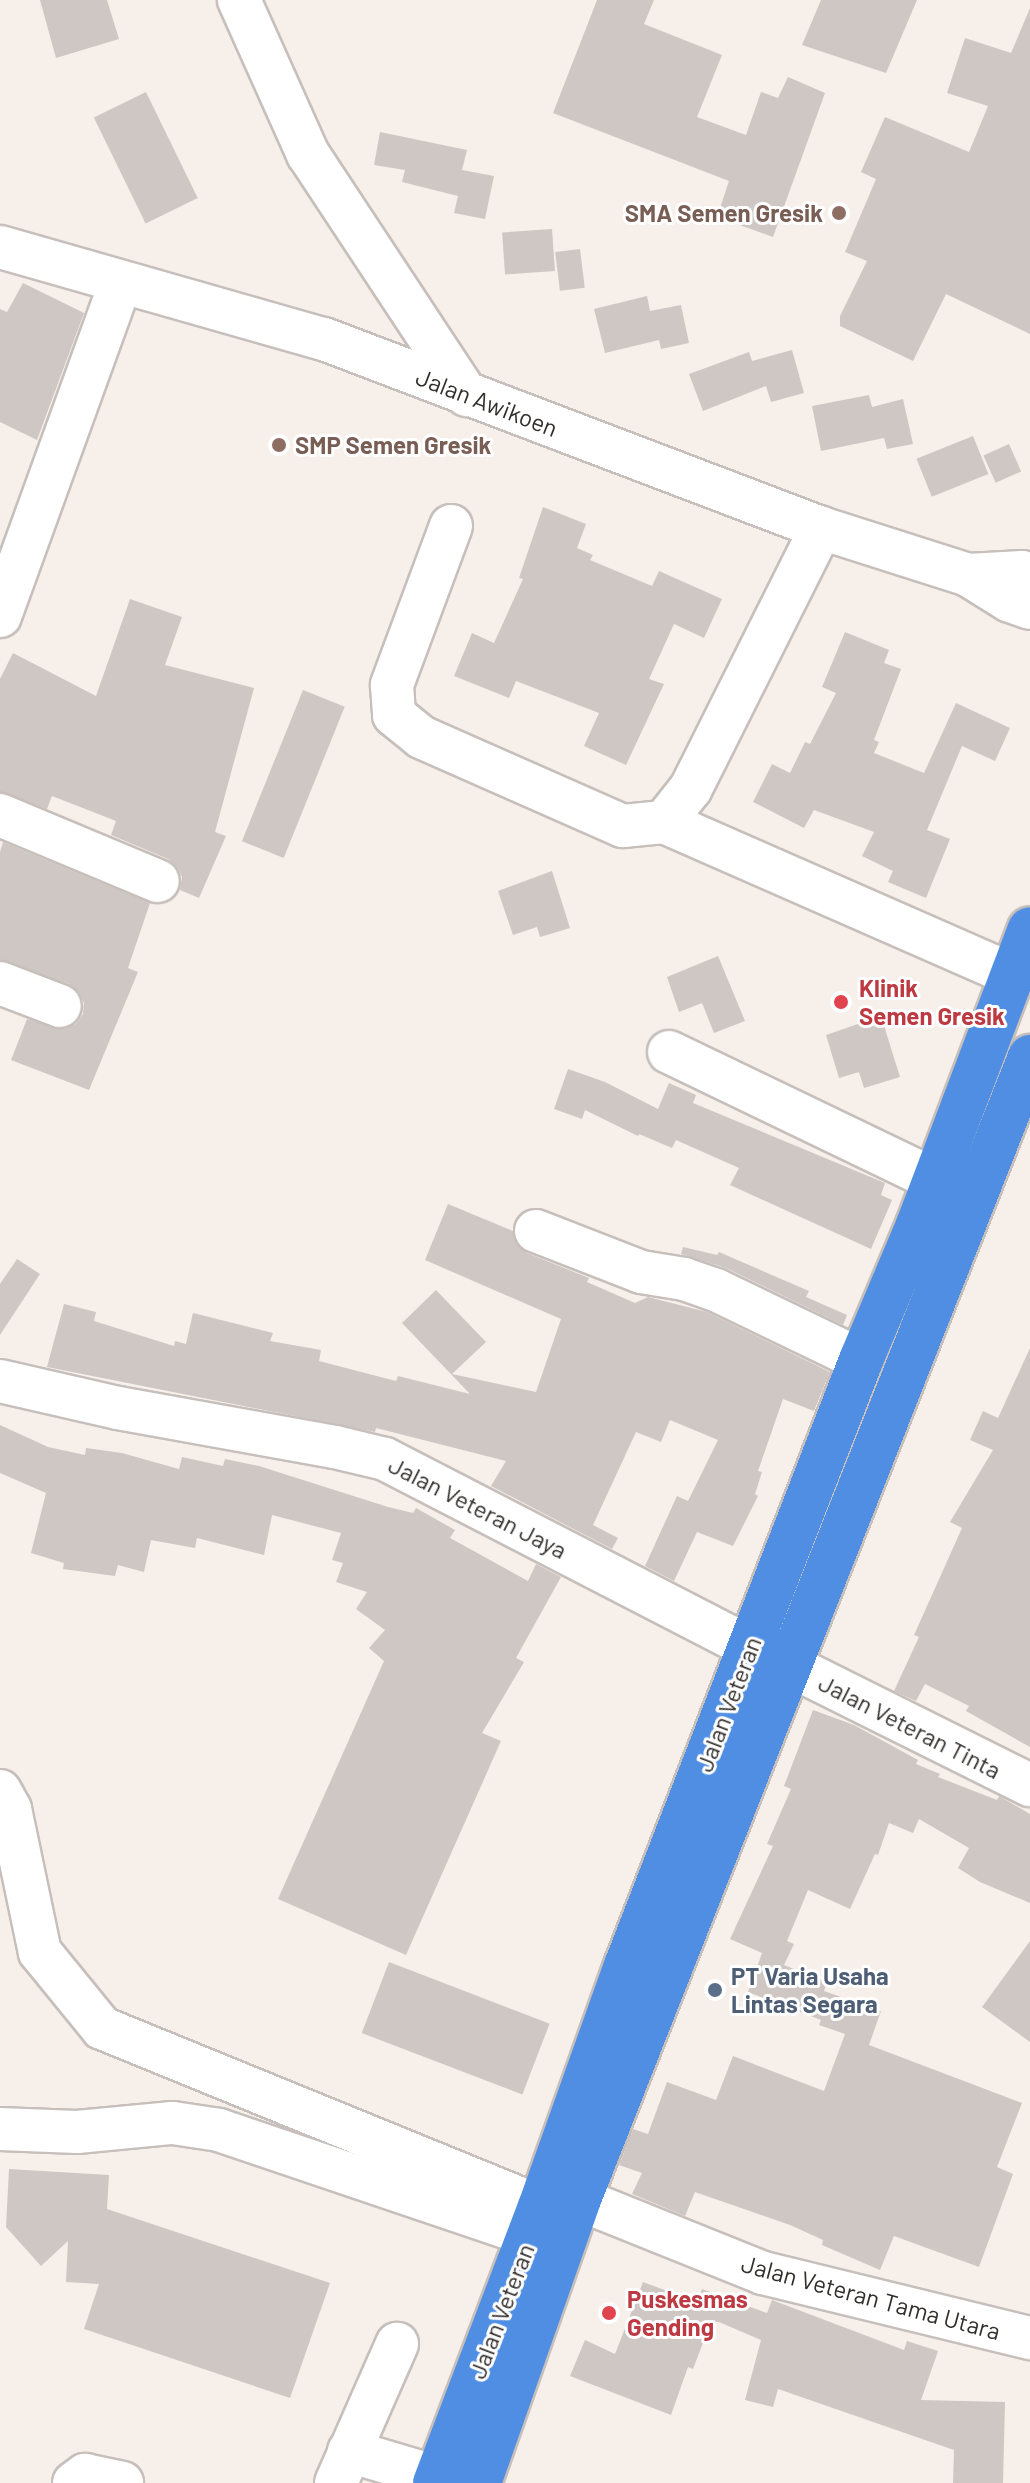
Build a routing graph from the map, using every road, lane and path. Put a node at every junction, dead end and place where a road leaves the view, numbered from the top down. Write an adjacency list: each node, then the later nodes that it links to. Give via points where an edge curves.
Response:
1 (239, 0): 4 (street, via 308,154)
2 (0, 247): 3 (street, Jalan Awikoen)
3 (121, 282): 4 (street, Jalan Awikoen, via 324,339); 10 (street)
4 (467, 395): 6 (street, Jalan Awikoen)
5 (451, 526): 12 (street, via 392,685 394,715 421,737 623,826)
6 (821, 528): 7 (street, Jalan Awikoen); 12 (street, via 691,788)
7 (968, 575): 8 (street); 9 (street)
8 (1030, 576)
9 (1030, 608)
10 (0, 616)
11 (0, 815): 13 (street)
12 (664, 822): 15 (street)
13 (158, 881)
14 (1030, 929): 15 (highway, Jalan Veteran)
15 (1013, 975): 20 (highway, Jalan Veteran)
16 (0, 983): 17 (street)
17 (60, 1006)
18 (669, 1052): 20 (street)
19 (1026, 1077): 25 (highway, Jalan Veteran)
20 (935, 1180): 22 (highway, Jalan Veteran)
21 (536, 1231): 22 (street, via 641,1272 716,1290)
22 (861, 1360): 24 (highway, Jalan Veteran)
23 (0, 1381): 24 (street, Jalan Veteran Jaya, via 385,1459)
24 (750, 1647): 29 (highway, Jalan Veteran, via 626,1966)
25 (791, 1666): 26 (street, Jalan Veteran Tinta); 29 (highway, Jalan Veteran)
26 (1030, 1785)
27 (0, 1791): 29 (street, via 10,1809 40,1952 102,2028)
28 (0, 2129): 29 (street, via 77,2132 173,2123 219,2130)
29 (550, 2214): 30 (street, Jalan Veteran Tama Utara); 33 (highway, Jalan Veteran); 33 (highway, Jalan Veteran)
30 (1030, 2338)
31 (397, 2344): 32 (street)
32 (343, 2467): 33 (street)
33 (451, 2481)
34 (74, 2483): 35 (street, via 85,2475)
35 (122, 2483)

